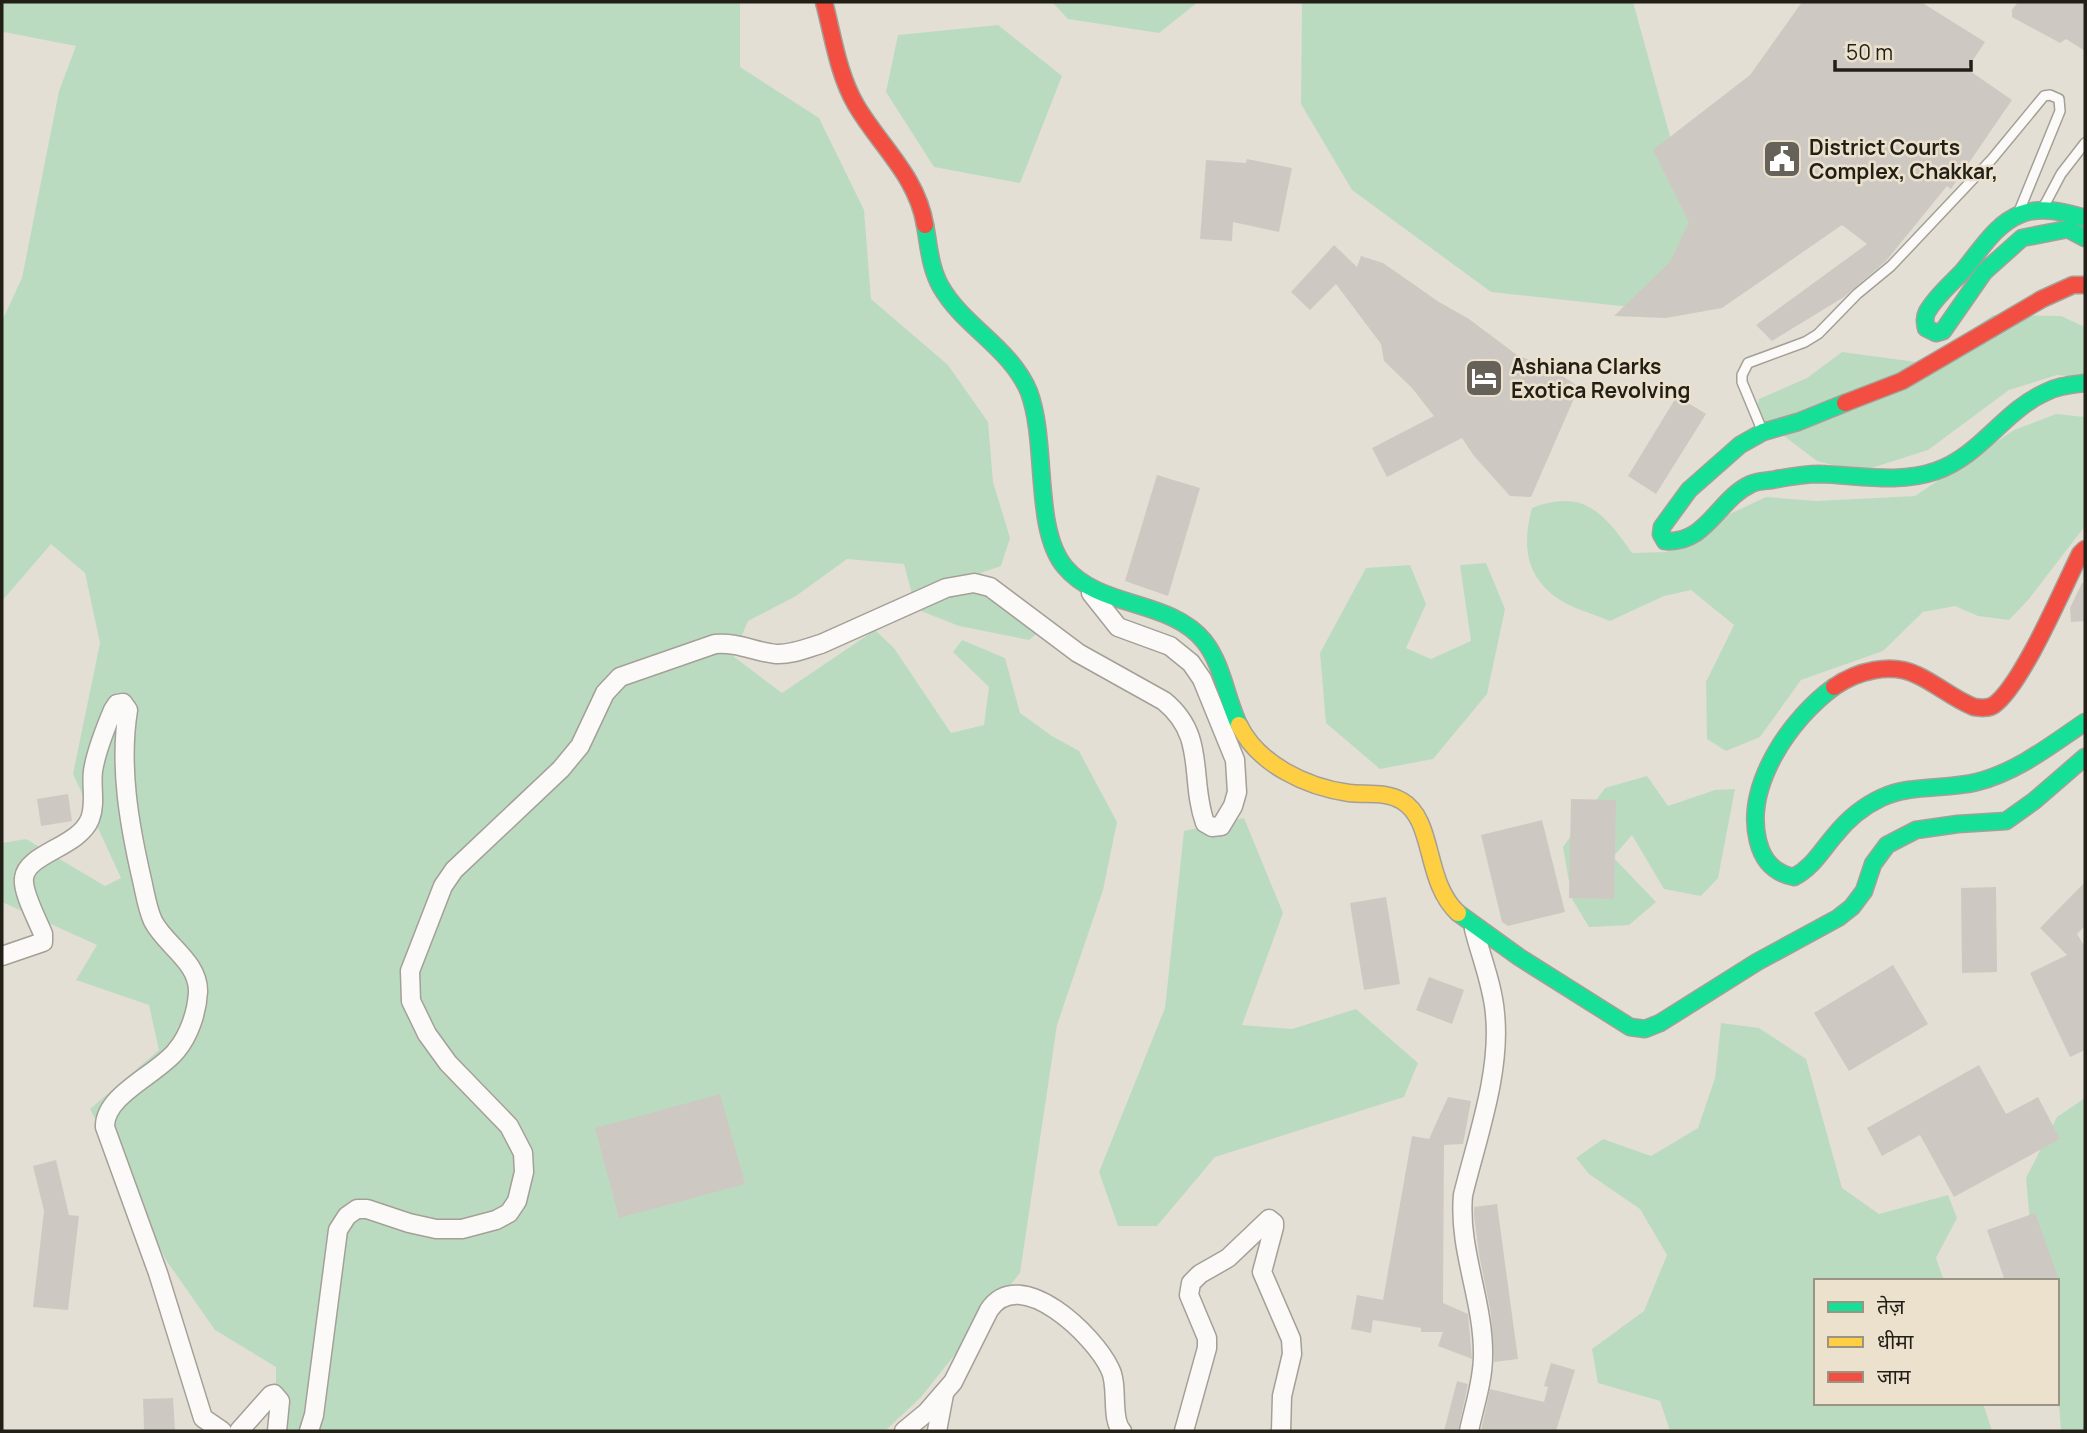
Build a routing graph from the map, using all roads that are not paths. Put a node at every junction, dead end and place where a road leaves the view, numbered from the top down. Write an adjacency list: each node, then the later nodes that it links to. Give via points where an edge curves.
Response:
1 (824, 2): 11 (main road, via 855,103 909,176 939,284 953,305 1015,365 1031,397 1040,431 1048,533 1064,566)
2 (2085, 142): 3 (lane)
3 (2042, 209): 4 (main road); 5 (main road)
4 (2017, 216): 6 (main road, via 1989,236 1943,292 1926,314 1926,328 1943,331 1984,272 2022,238 2068,229); 9 (lane, via 2060,111 2059,99 2050,95 2044,96 1891,267 1818,334 1748,363 1742,382)
5 (2085, 218)
6 (2085, 238)
7 (2085, 285): 9 (main road, via 2073,285 2042,299 1902,381)
8 (2085, 383): 9 (main road, via 2067,382 2046,391 1961,459 1940,470 1885,479 1799,475 1751,484 1695,534 1665,541 1662,527 1689,490 1740,444)
9 (1763, 432)
10 (2085, 549): 12 (main road, via 2011,685 1993,706 1973,709 1924,677 1891,668 1855,675 1828,690 1809,708 1759,792 1755,815 1758,843 1775,870 1794,877 1806,870 1858,812 1883,797 1975,782 2004,772)
11 (1087, 587): 14 (main road, via 1181,622 1207,643 1240,727 1268,761 1317,785 1391,796 1407,803 1418,817 1438,888); 20 (street, via 1118,627 1170,646 1202,679 1235,760 1237,792 1221,826 1205,823 1192,743 1176,711 1078,653 990,587 974,583 946,588 800,650 777,654 731,642 715,643 620,677 612,684 580,746 561,769 454,870 443,886 411,971 411,1001 427,1034 509,1126 523,1153 517,1201 509,1213 496,1220 462,1229 436,1229 367,1209 347,1216 338,1230)
12 (2085, 722)
13 (2085, 757): 14 (main road, via 2006,821 1916,830 1887,845 1864,891 1838,918 1645,1029 1630,1027)
14 (1474, 926): 26 (street, via 1495,1012 1496,1042 1461,1213 1483,1358)
15 (2, 957): 17 (street, via 43,942 24,877 37,860 69,843 86,827 91,817 94,766 113,710 123,703 128,710 124,776 149,912 195,975 198,989 186,1038 175,1054 111,1106 105,1127 158,1273 203,1418)
16 (944, 1394): 21 (street); 22 (street); 23 (street, via 993,1304 1007,1295 1025,1296 1049,1304 1104,1357 1114,1379 1117,1424)
17 (222, 1431)
18 (239, 1431): 19 (street, via 274,1394 280,1401)
19 (277, 1431)
20 (309, 1431)
21 (904, 1431)
22 (937, 1431)
23 (1122, 1431)
24 (1184, 1431): 25 (street, via 1207,1348 1189,1295 1191,1283 1228,1258 1269,1219 1274,1223 1262,1272 1291,1339 1292,1354 1282,1396)
25 (1281, 1431)
26 (1469, 1431)

